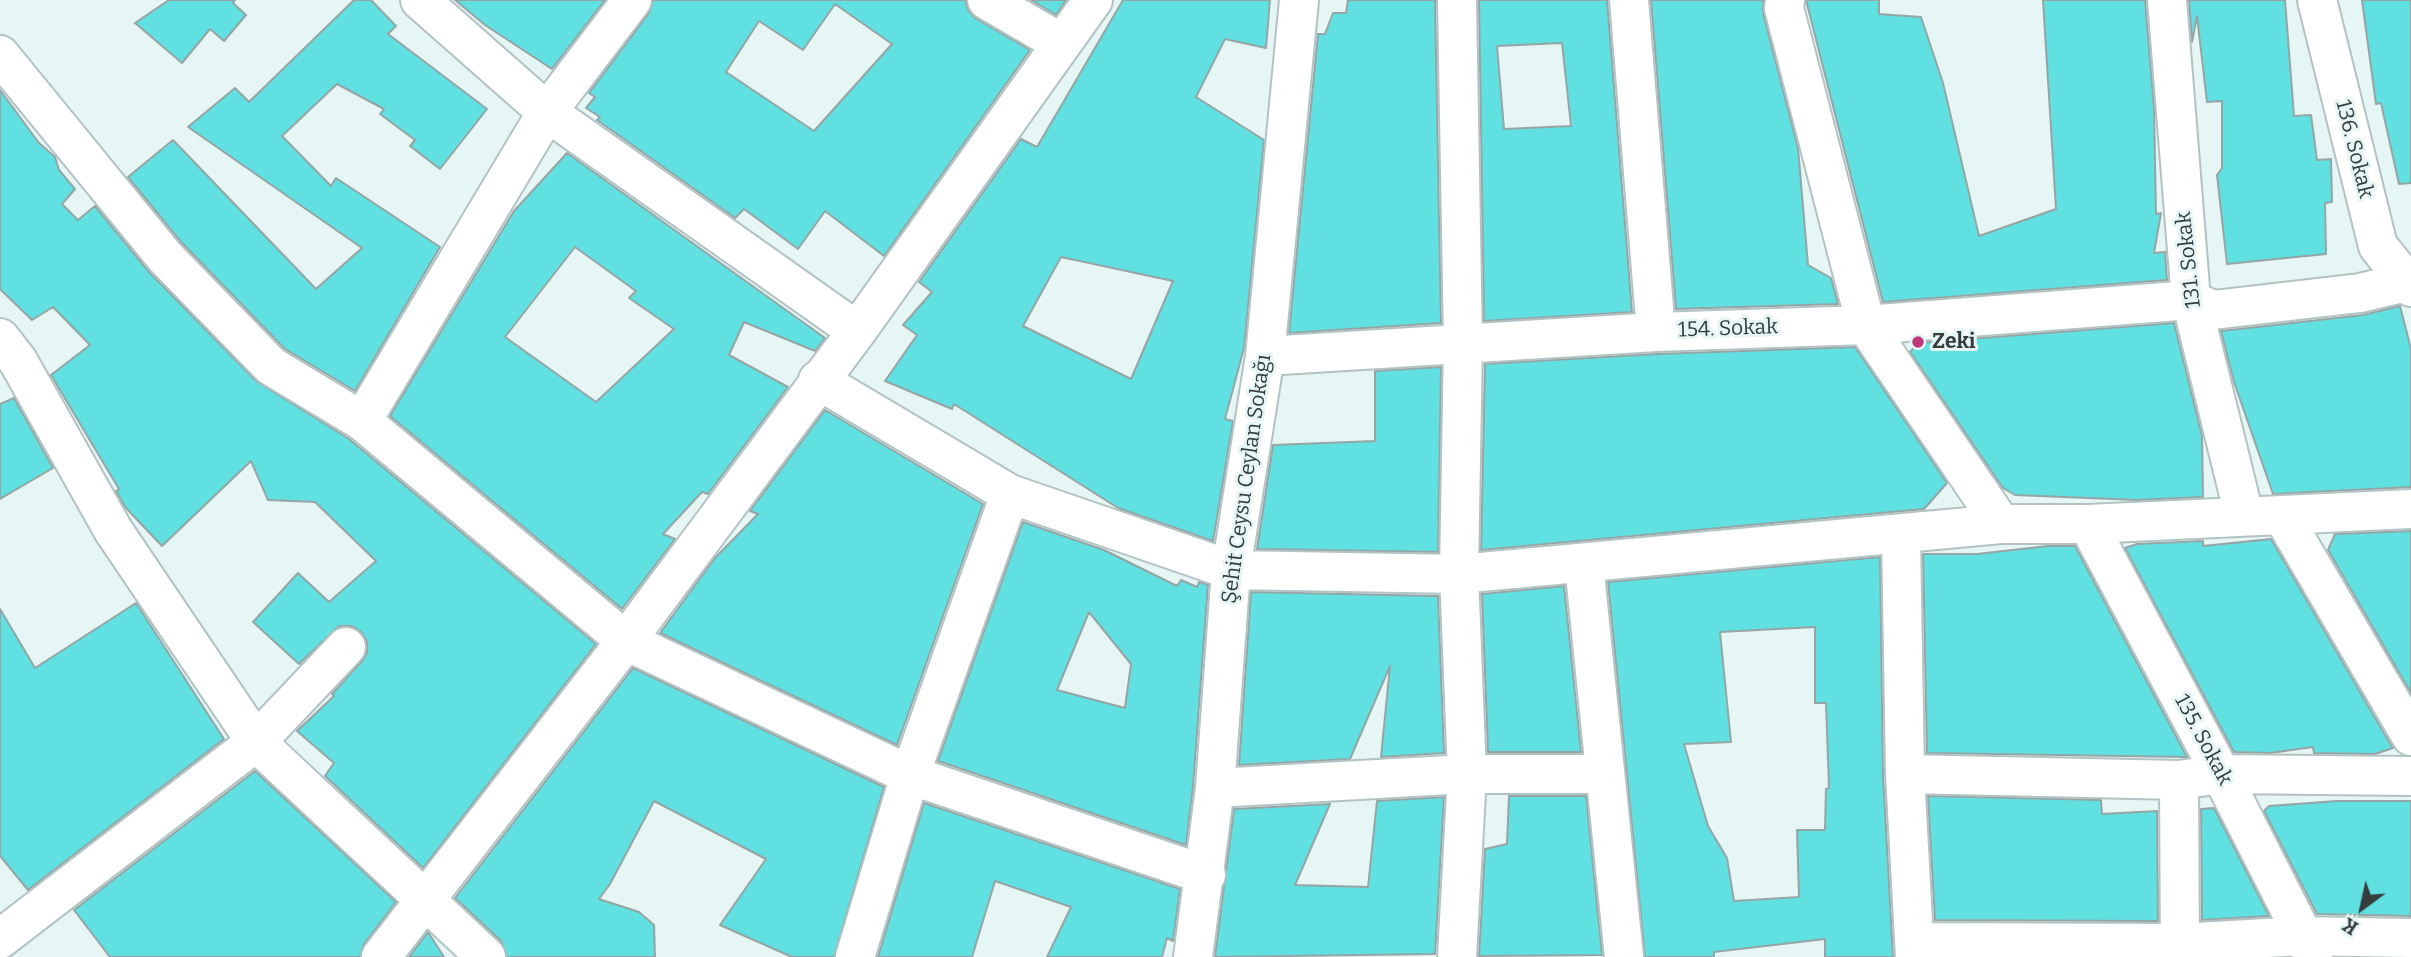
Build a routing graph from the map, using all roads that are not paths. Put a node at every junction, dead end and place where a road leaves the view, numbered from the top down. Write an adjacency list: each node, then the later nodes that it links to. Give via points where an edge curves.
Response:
1 (420, 0): 13 (street)
2 (632, 0): 13 (street)
3 (987, 0): 11 (street)
4 (1093, 0): 11 (street)
5 (1299, 0): 21 (street, Şehit Ceysu Ceylan Sokağı)
6 (1457, 0): 20 (street)
7 (1629, 0): 18 (street)
8 (1785, 0): 16 (street)
9 (2167, 0): 15 (street, 131. Sokak)
10 (2317, 0): 14 (street, 136. Sokak, via 2378,247)
11 (1061, 43): 17 (street)
12 (0, 55): 23 (street, via 165,257 271,366)
13 (547, 112): 17 (street); 23 (street)
14 (2410, 284): 15 (street, 154. Sokak, via 2213,310)
15 (2191, 300): 16 (street, 154. Sokak); 26 (street, 131. Sokak)
16 (1866, 325): 18 (street, 154. Sokak); 28 (street)
17 (857, 331): 22 (street)
18 (1656, 332): 20 (street, 154. Sokak)
19 (0, 338): 37 (street, via 19,361 113,530)
20 (1463, 344): 21 (street, 154. Sokak); 33 (street)
21 (1265, 356): 32 (street, Şehit Ceysu Ceylan Sokağı)
22 (818, 380): 24 (street); 34 (street)
23 (362, 421): 34 (street)
24 (1010, 494): 32 (street); 42 (street)
25 (2411, 509): 27 (street)
26 (2244, 515): 27 (street); 29 (street)
27 (2282, 515): 36 (street)
28 (2001, 524): 29 (street); 30 (street)
29 (2088, 524): 41 (street, 135. Sokak)
30 (1901, 534): 31 (street); 40 (street)
31 (1584, 564): 33 (street); 39 (street)
32 (1231, 570): 33 (street); 45 (street, Şehit Ceysu Ceylan Sokağı)
33 (1460, 574): 38 (street)
34 (626, 641): 42 (street); 47 (street)
35 (346, 648): 37 (street)
36 (2411, 736)
37 (256, 742): 47 (street); 49 (street)
38 (1466, 774): 39 (street); 45 (street); 57 (street)
39 (1604, 774): 58 (street)
40 (1905, 774): 44 (street); 51 (street)
41 (2221, 774): 43 (street); 44 (street); 50 (street, 135. Sokak)
42 (910, 775): 46 (street); 55 (street)
43 (2411, 776)
44 (2179, 780): 52 (street)
45 (1215, 788): 46 (street, Şehit Ceysu Ceylan Sokağı)
46 (1206, 875): 56 (street, Şehit Ceysu Ceylan Sokağı)
47 (425, 898): 53 (street); 54 (street)
48 (2411, 938): 50 (street)
49 (0, 939)
50 (2307, 946): 52 (street)
51 (1915, 950): 52 (street)
52 (2180, 950)
53 (381, 957)
54 (486, 957)
55 (855, 957)
56 (1193, 957)
57 (1457, 957)
58 (1625, 957)

